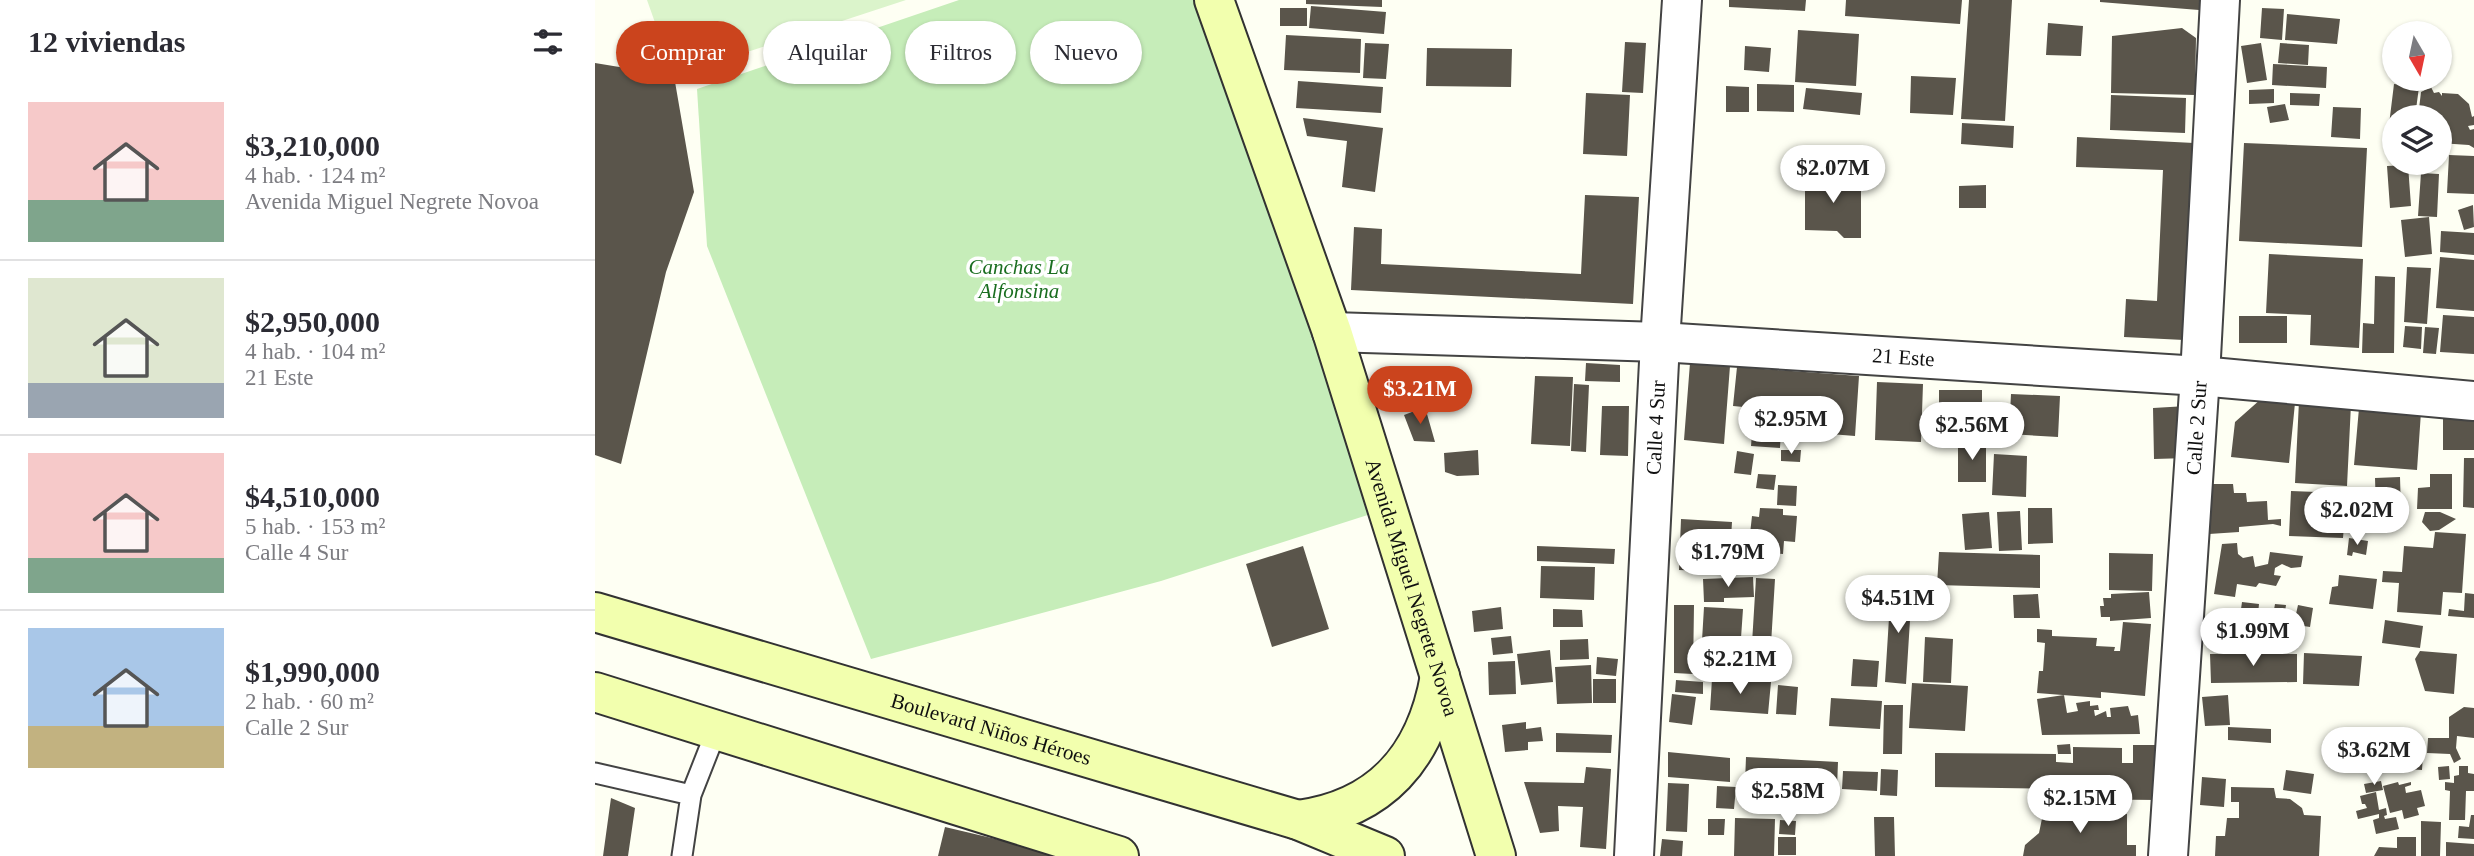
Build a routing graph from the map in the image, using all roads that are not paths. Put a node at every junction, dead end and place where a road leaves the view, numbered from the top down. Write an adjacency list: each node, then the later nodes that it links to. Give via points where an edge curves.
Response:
1 (1214, 0): 4 (main road, Avenida Miguel Negrete Novoa)
2 (1682, 0): 5 (street, Calle 4 Sur)
3 (2220, 0): 6 (street, Calle 2 Sur)
4 (1332, 332): 5 (street, 21 Este); 9 (main road, Avenida Miguel Negrete Novoa)
5 (1660, 342): 6 (street, 21 Este); 19 (street, Calle 4 Sur)
6 (2200, 376): 7 (street, 21 Este); 20 (street, Calle 2 Sur)
7 (2474, 401)
8 (595, 612): 14 (main road, Boulevard Niños Héroes)
9 (1440, 674): 14 (main road, via 1427,726 1399,771 1383,787 1343,810); 18 (main road, Avenida Miguel Negrete Novoa)
10 (595, 692): 11 (main road)
11 (717, 729): 13 (lane); 16 (main road)
12 (595, 773): 13 (lane)
13 (691, 795): 15 (lane)
14 (1298, 820): 17 (main road, Boulevard Niños Héroes)
15 (682, 856)
16 (1119, 856)
17 (1385, 856)
18 (1496, 856)
19 (1635, 856)
20 (2168, 856)

